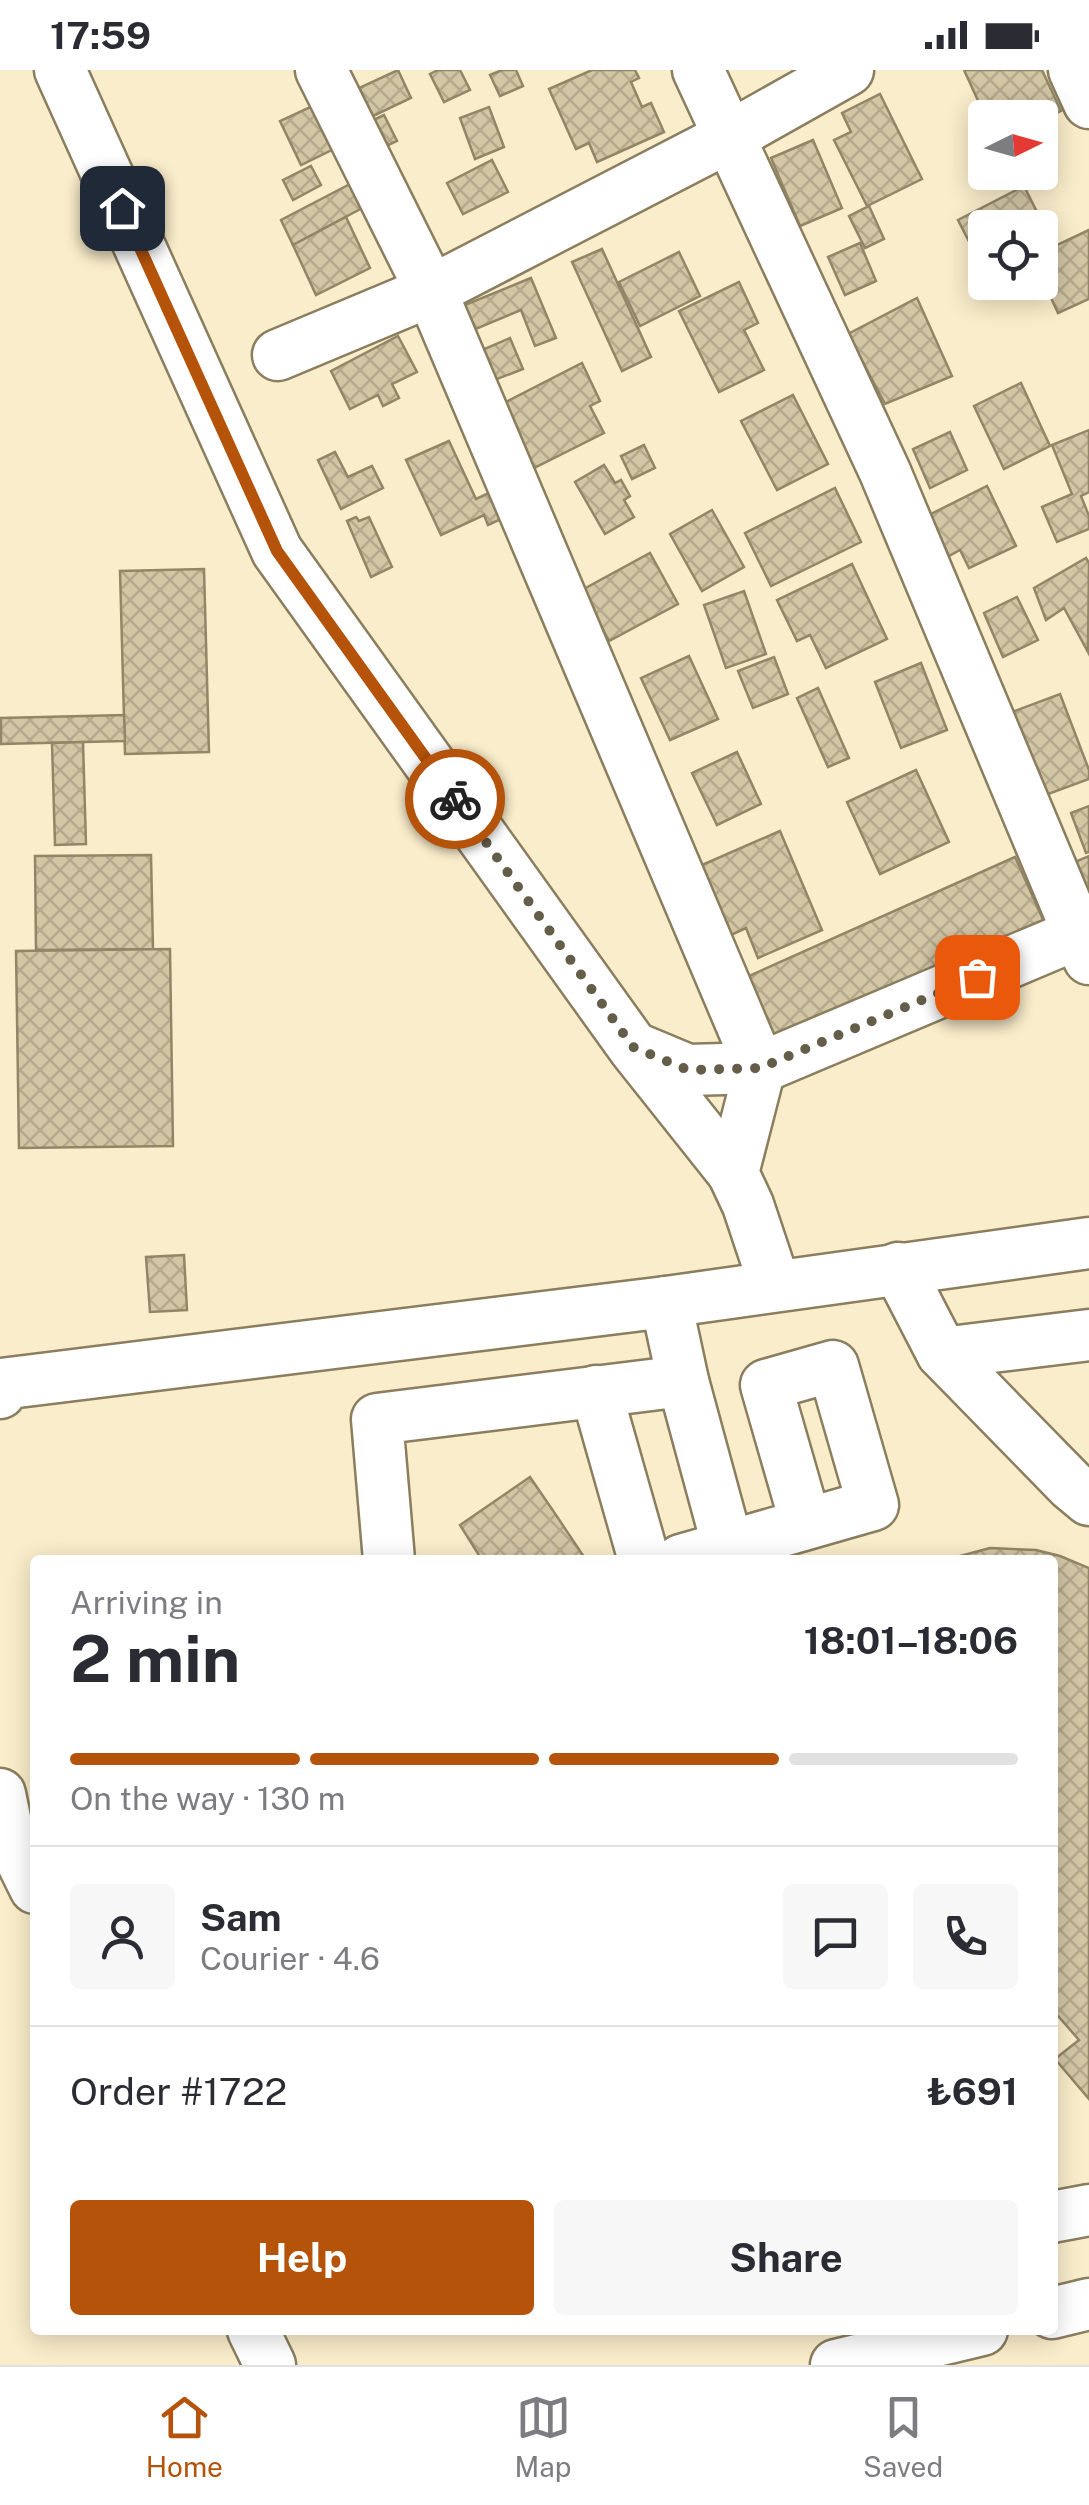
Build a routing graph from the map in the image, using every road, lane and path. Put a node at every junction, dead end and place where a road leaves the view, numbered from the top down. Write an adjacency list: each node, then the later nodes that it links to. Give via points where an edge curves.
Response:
1 (60, 70): 11 (street, via 277,551)
2 (321, 70): 8 (street)
3 (698, 70): 7 (street)
4 (848, 70): 7 (street)
5 (1074, 70): 6 (street)
6 (1089, 103)
7 (729, 137): 8 (street); 10 (street, via 885,472)
8 (431, 290): 9 (street); 12 (street)
9 (278, 355)
10 (1085, 941): 12 (street)
11 (633, 1047): 12 (street, via 688,1070); 13 (street)
12 (760, 1068): 13 (street)
13 (733, 1174): 16 (street)
14 (1089, 1242): 15 (street)
15 (898, 1268): 16 (street); 19 (street)
16 (775, 1286): 17 (street)
17 (666, 1302): 20 (street); 21 (street)
18 (1081, 1346): 19 (street)
19 (942, 1353): 24 (street)
20 (683, 1381): 22 (street); 26 (street)
21 (0, 1384): 23 (street)
22 (596, 1392): 27 (street, via 377,1419); 28 (street)
23 (0, 1393)
24 (1089, 1500)
25 (806, 1524): 26 (street)
26 (705, 1553)
27 (389, 1555)
28 (643, 1555)
29 (0, 1794): 30 (street, via 8,1833)
30 (30, 1878)
31 (1089, 2210): 32 (street)
32 (1058, 2216)
33 (1089, 2304): 34 (street)
34 (1058, 2312)
35 (255, 2335): 37 (street)
36 (961, 2335): 38 (street)
37 (270, 2365)
38 (836, 2365)

